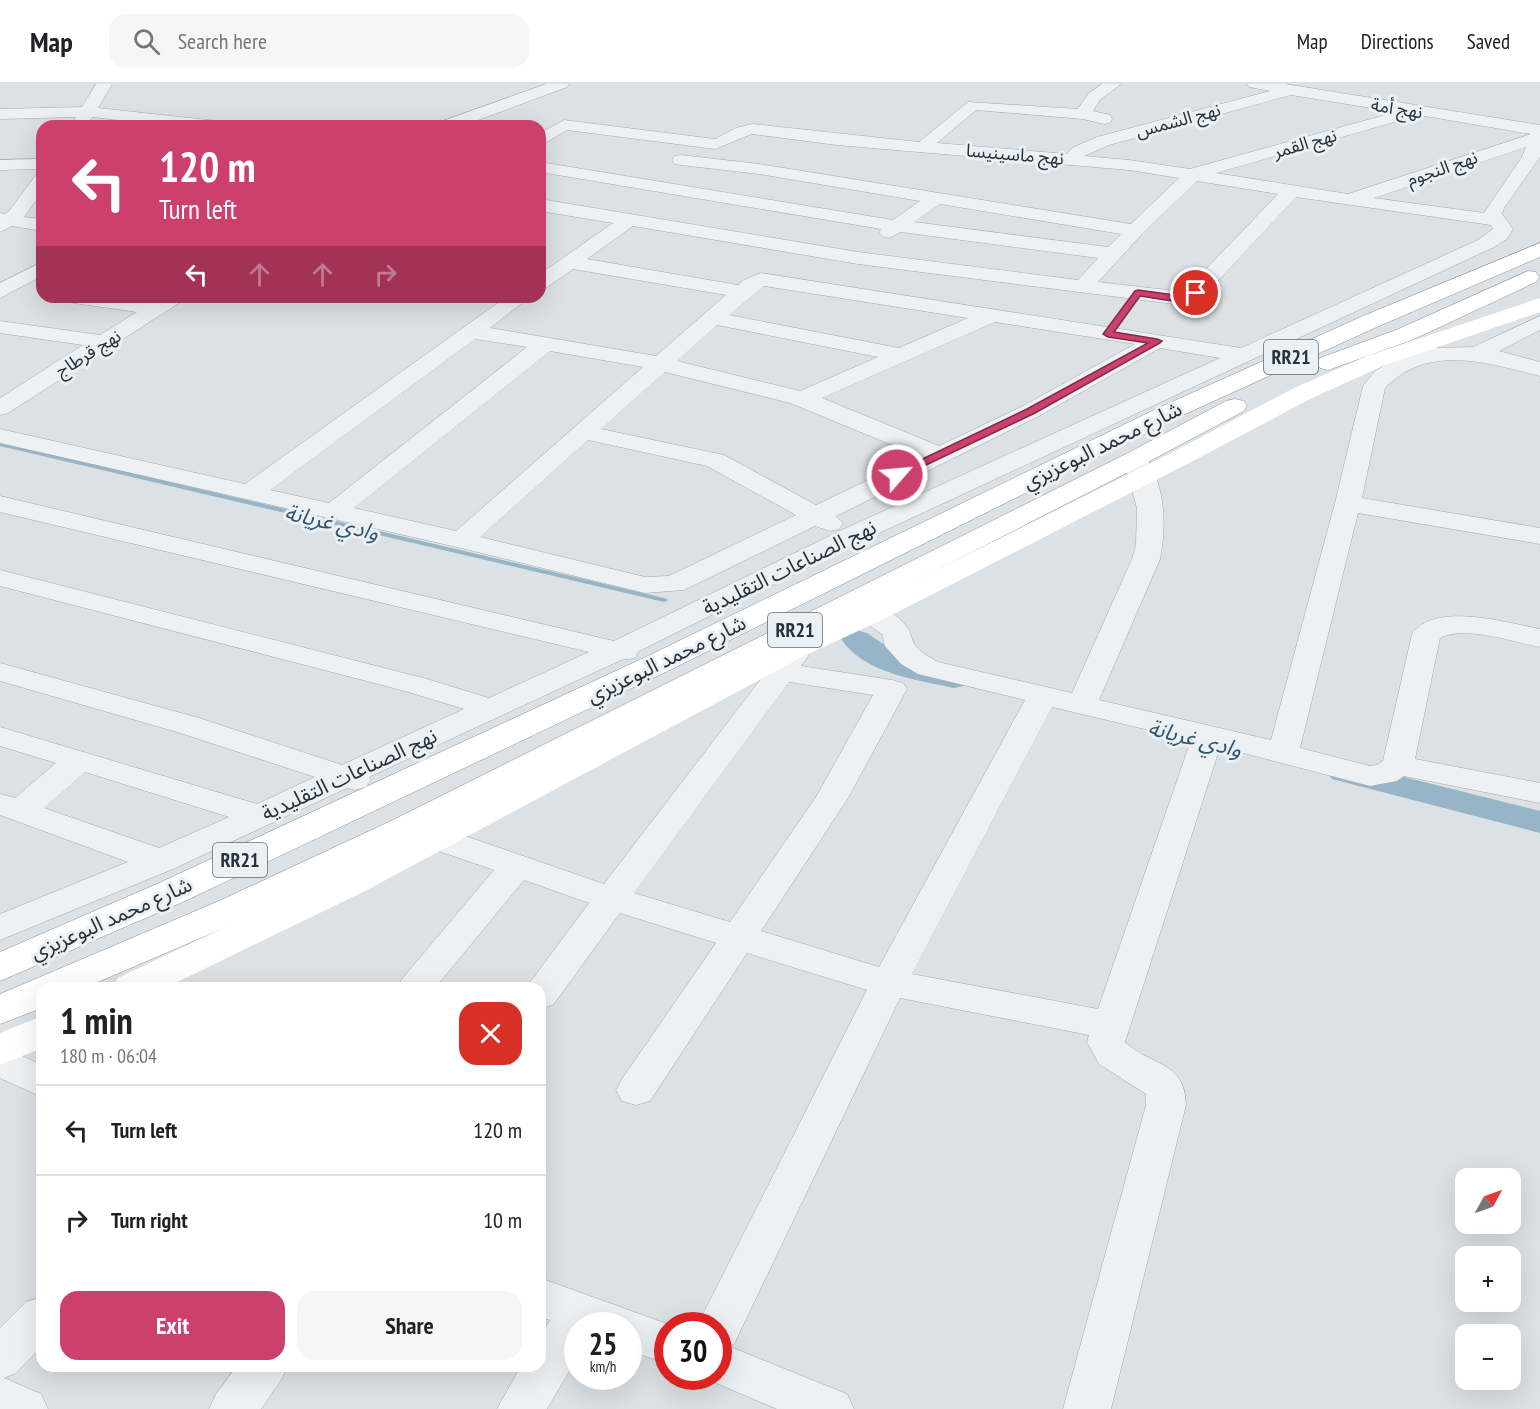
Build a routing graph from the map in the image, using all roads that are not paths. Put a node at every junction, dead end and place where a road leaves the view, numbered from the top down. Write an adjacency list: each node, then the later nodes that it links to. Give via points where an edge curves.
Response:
1 (104, 84): 8 (street)
2 (561, 84): 9 (street)
3 (1113, 84): 10 (street, via 1094,98)
4 (1255, 84): 5 (street, نهج أمة)
5 (1289, 91): 7 (street, نهج أمة); 19 (street, نهج الشمس)
6 (1014, 108): 10 (street); 16 (street); 26 (street, via 969,106)
7 (1416, 111): 20 (street, نهج أمة); 34 (street, نهج القمر)
8 (89, 112): 11 (street); 13 (street); 14 (street)
9 (477, 113): 12 (street); 15 (street)
10 (1083, 114): 19 (street)
11 (2, 116)
12 (521, 119)
13 (83, 120)
14 (162, 120)
15 (460, 120)
16 (996, 122)
17 (546, 123): 18 (street, نهج ماسينيسا)
18 (564, 125): 22 (street); 23 (street, نهج ماسينيسا, via 715,144 752,129)
19 (1144, 128): 29 (street, نهج الشمس, via 1095,144)
20 (1539, 134): 38 (street, نهج النجوم); 42 (street, نهج الصناعات التقليدية, via 1531,157 1495,208)
21 (978, 136): 27 (street)
22 (546, 138)
23 (837, 140): 26 (street, نهج ماسينيسا); 33 (street)
24 (546, 143): 25 (street)
25 (563, 146)
26 (924, 146): 27 (street, نهج ماسينيسا)
27 (960, 149): 29 (street, نهج ماسينيسا)
28 (667, 159): 33 (street)
29 (1072, 159): 34 (street, نهج ماسينيسا)
30 (36, 164): 31 (street)
31 (0, 165)
32 (546, 168): 39 (street)
33 (788, 173): 37 (street); 39 (street)
34 (1194, 174): 35 (street, نهج ماسينيسا); 46 (street)
35 (1292, 190): 38 (street, نهج ماسينيسا); 62 (street, via 1191,297 1169,298)
36 (36, 191): 43 (street)
37 (936, 198): 45 (street); 46 (street)
38 (1349, 200): 42 (street, نهج ماسينيسا)
39 (750, 203): 45 (street)
40 (546, 206): 41 (street)
41 (629, 220): 50 (street); 51 (street)
42 (1496, 220): 75 (street, نهج الصناعات التقليدية, via 1503,229 1485,244)
43 (3, 222): 44 (street)
44 (36, 225)
45 (897, 226): 47 (street); 50 (street)
46 (1135, 230): 48 (street)
47 (988, 237): 48 (street); 52 (street)
48 (1113, 254): 55 (street)
49 (1536, 254): 85 (main road, شارع محمد البوعزيزي / RR21, via 1404,335 1270,388); 99 (main road, شارع محمد البوعزيزي / RR21, via 1371,321 1163,415)
50 (858, 258): 52 (street)
51 (570, 262): 54 (street); 57 (street)
52 (965, 270): 55 (street)
53 (36, 271): 56 (street)
54 (546, 279)
55 (1084, 285): 62 (street)
56 (3, 290): 58 (street)
57 (742, 292): 63 (street, via 755,281 768,279); 64 (street)
58 (36, 293)
59 (165, 303): 70 (street, نهج قرطاج)
60 (512, 303): 68 (street)
61 (1540, 306): 85 (main road, via 1375,361)
62 (1123, 313): 63 (street); 69 (street)
63 (993, 315): 74 (street)
64 (712, 318): 74 (street); 76 (street)
65 (1540, 322): 73 (street)
66 (0, 327): 67 (street)
67 (26, 331): 70 (street); 72 (street)
68 (472, 332): 71 (street); 86 (street)
69 (1157, 341): 75 (street); 78 (street)
70 (105, 342): 81 (street, نهج قرطاج)
71 (545, 344): 76 (street); 89 (street)
72 (0, 347)
73 (1476, 354): 77 (street); 87 (street, via 1413,359 1384,373 1374,386)
74 (902, 355): 79 (street)
75 (1244, 355): 80 (street, نهج الصناعات التقليدية)
76 (659, 364): 79 (street); 82 (street)
77 (1540, 369)
78 (1074, 387): 80 (street); 84 (street)
79 (801, 399): 84 (street)
80 (1136, 405): 91 (street, نهج الصناعات التقليدية)
81 (0, 408)
82 (583, 432): 90 (street, via 714,460); 93 (street)
83 (0, 436): 86 (street)
84 (938, 454): 90 (street)
85 (1139, 468): 95 (main road); 98 (main road, شارع محمد البوعزيزي / RR21); 104 (street, via 1152,533 1146,559)
86 (250, 493): 89 (street)
87 (1348, 503): 92 (street); 108 (street)
88 (0, 504): 97 (street)
89 (334, 512): 93 (street)
90 (816, 516): 91 (street); 93 (street, via 699,574 657,586)
91 (853, 535): 97 (street, نهج الصناعات التقليدية)
92 (1540, 536)
93 (461, 540)
94 (0, 578): 105 (street)
95 (872, 614): 98 (main road); 100 (street, via 895,630 900,646 911,658)
96 (1540, 638): 110 (street, via 1461,625 1433,628 1426,634)
97 (618, 650): 99 (street); 105 (street, نهج الصناعات التقليدية)
98 (783, 654): 102 (street); 116 (main road); 119 (street); 123 (main road, شارع محمد البوعزيزي / RR21, via 232,910)
99 (661, 662): 113 (main road, شارع محمد البوعزيزي / RR21)
100 (928, 668): 102 (street); 103 (street)
101 (0, 672): 111 (street, via 188,725)
102 (892, 689): 121 (street, via 832,798)
103 (1042, 696): 104 (street); 126 (street)
104 (1082, 705): 106 (street)
105 (492, 708): 111 (street, نهج الصناعات التقليدية)
106 (1208, 735): 108 (street); 130 (street)
107 (0, 736): 109 (street)
108 (1283, 753): 110 (street, via 1370,776 1386,774)
109 (80, 760): 114 (street); 115 (street)
110 (1398, 765): 112 (street)
111 (345, 776): 113 (street); 115 (street, نهج الصناعات التقليدية)
112 (1540, 793)
113 (382, 794): 122 (main road, شارع محمد البوعزيزي / RR21)
114 (10, 808): 117 (street)
115 (259, 815): 117 (street, نهج الصناعات التقليدية)
116 (436, 838): 118 (street); 124 (main road)
117 (162, 861): 120 (street, نهج الصناعات التقليدية)
118 (516, 867): 119 (street); 125 (street)
119 (613, 899): 121 (street); 127 (street)
120 (0, 928)
121 (737, 939): 126 (street); 135 (street)
122 (0, 967)
123 (63, 982)
124 (144, 982)
125 (420, 982)
126 (889, 983): 130 (street); 136 (street)
127 (546, 988)
128 (36, 995): 129 (main road, شارع محمد البوعزيزي)
129 (0, 1010)
130 (1110, 1025): 149 (street, via 1106,1042 1113,1054 1156,1079 1166,1090 1166,1106)
131 (36, 1033): 132 (main road)
132 (0, 1050)
133 (0, 1061): 134 (street)
134 (36, 1079)
135 (636, 1090)
136 (726, 1312)
137 (36, 1322): 139 (street)
138 (564, 1337): 140 (street)
139 (0, 1359)
140 (546, 1367)
141 (732, 1369): 145 (street)
142 (261, 1372): 147 (street)
143 (543, 1372): 148 (street)
144 (0, 1397): 146 (street)
145 (823, 1408)
146 (24, 1409)
147 (233, 1409)
148 (521, 1409)
149 (1087, 1409)

